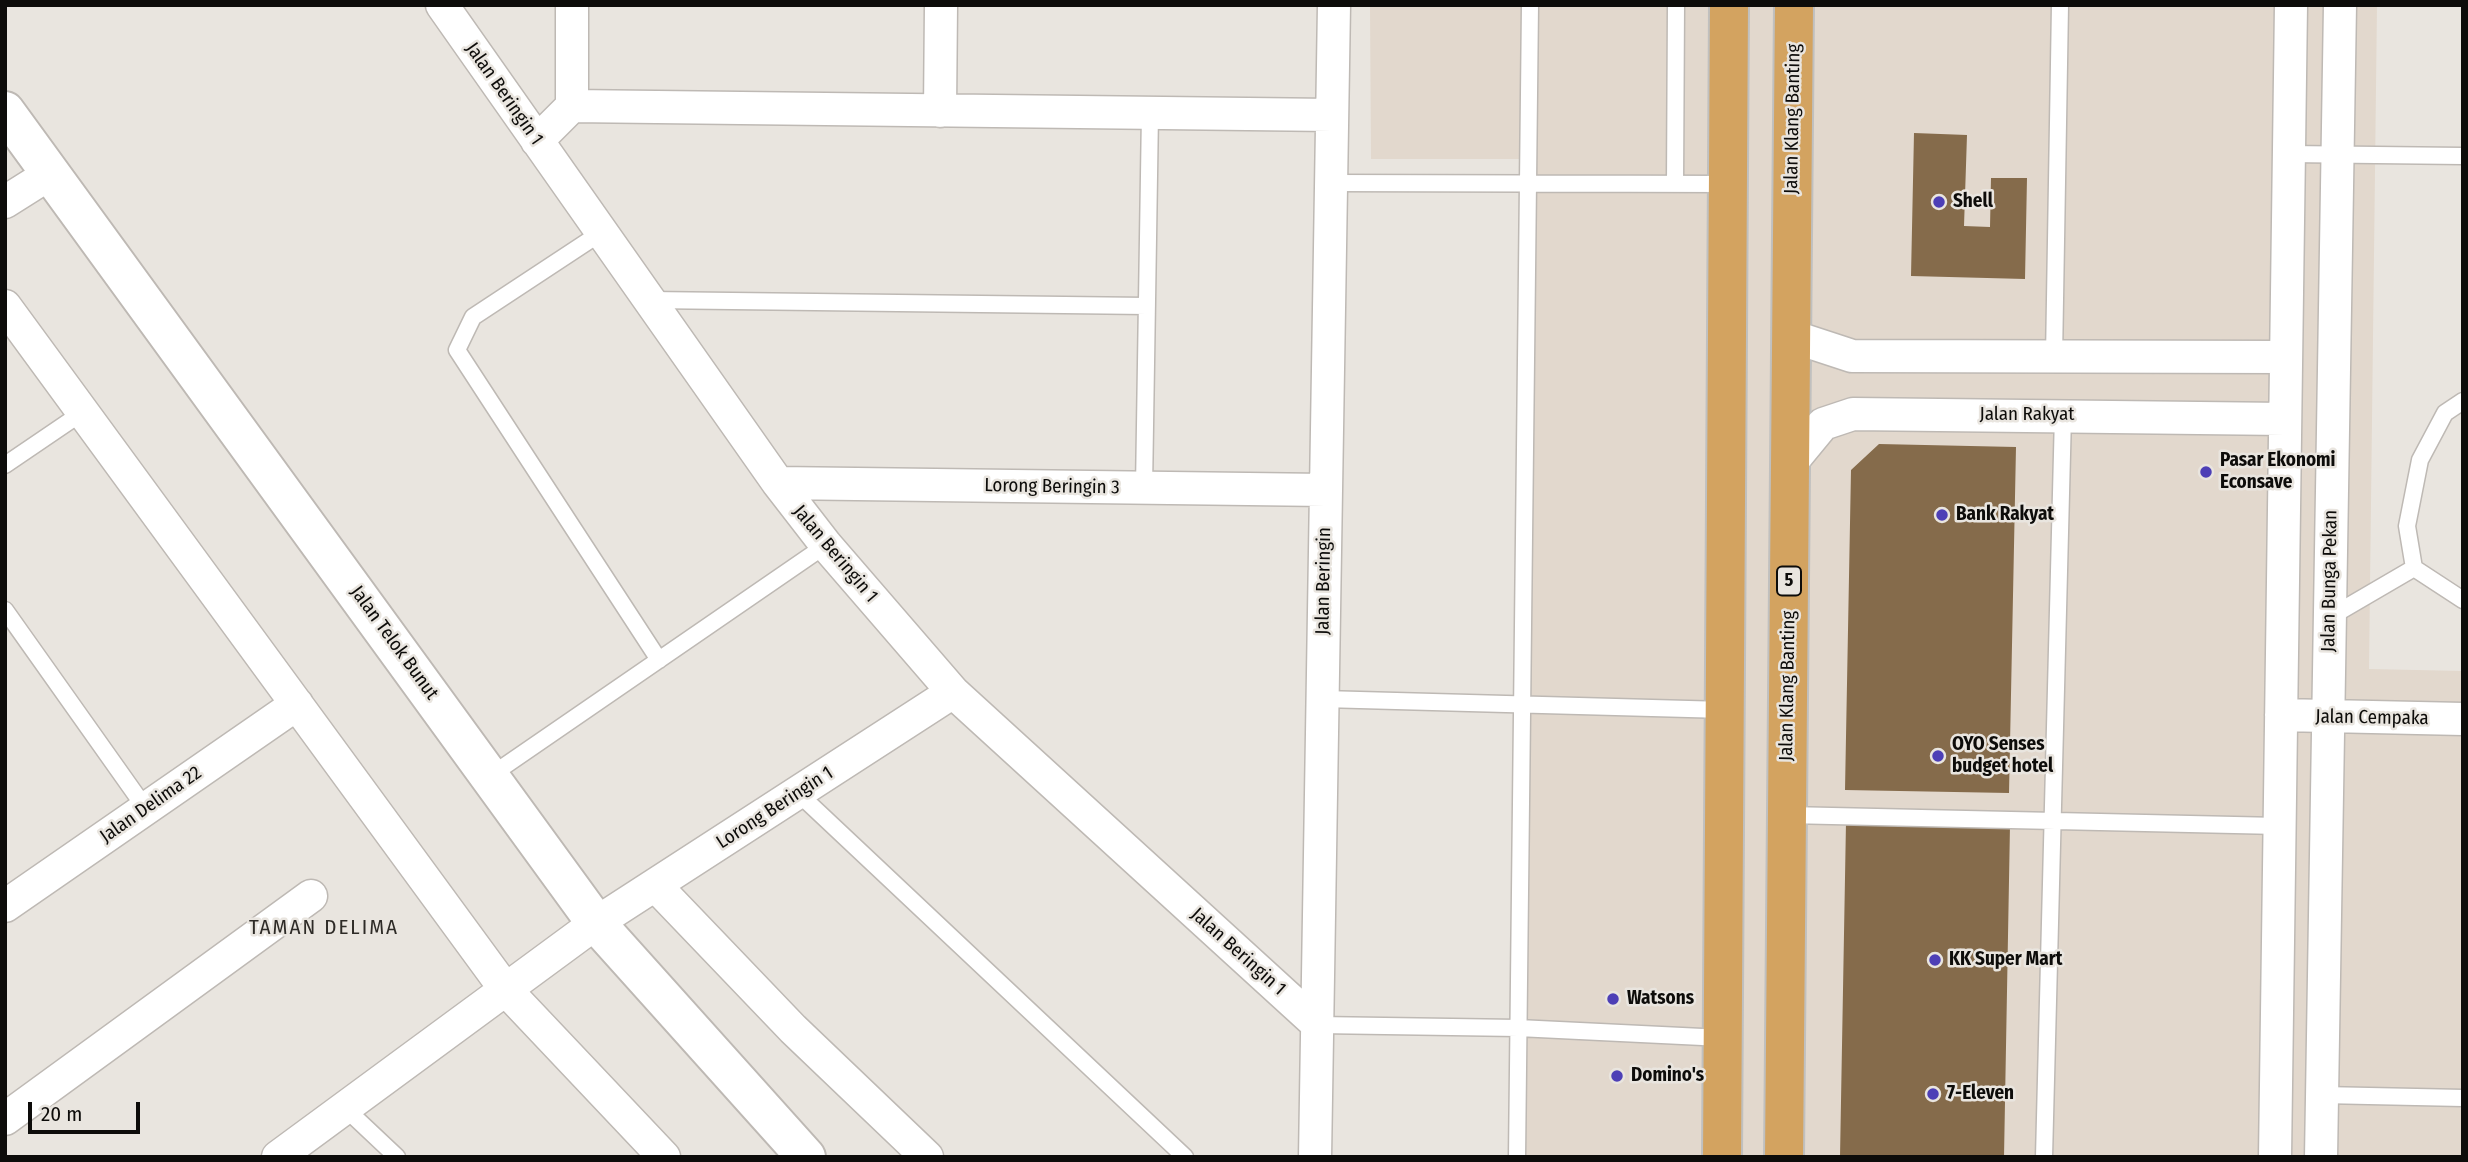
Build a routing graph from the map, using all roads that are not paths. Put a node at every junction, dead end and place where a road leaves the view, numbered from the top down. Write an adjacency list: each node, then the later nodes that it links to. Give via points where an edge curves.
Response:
1 (442, 5): 17 (street, Jalan Beringin 1)
2 (572, 5): 12 (street)
3 (941, 5): 14 (street)
4 (1334, 5): 16 (street, Jalan Beringin)
5 (1530, 5): 23 (lane)
6 (1676, 5): 24 (lane)
7 (1729, 5): 25 (highway)
8 (1794, 5): 31 (highway, Jalan Klang Banting / 5)
9 (2060, 5): 33 (lane)
10 (2291, 5): 18 (street)
11 (2340, 5): 19 (street, Jalan Bunga Pekan)
12 (572, 106): 14 (street); 17 (street)
13 (5, 111): 21 (street, Jalan Telok Bunut)
14 (940, 111): 15 (street)
15 (1150, 113): 16 (street); 30 (lane)
16 (1332, 115): 22 (street, Jalan Beringin)
17 (537, 141): 27 (street, Jalan Beringin 1)
18 (2289, 154): 19 (lane); 32 (street)
19 (2337, 155): 20 (lane); 47 (street, Jalan Bunga Pekan)
20 (2463, 156)
21 (51, 173): 26 (street); 57 (street, Jalan Telok Bunut)
22 (1331, 183): 23 (lane); 42 (street, Jalan Beringin)
23 (1528, 184): 24 (lane); 52 (lane)
24 (1675, 184): 25 (lane)
25 (1729, 184): 53 (highway)
26 (5, 202)
27 (601, 232): 28 (street, Jalan Beringin 1); 48 (lane, via 473,317 457,350)
28 (649, 300): 30 (lane); 40 (street, Jalan Beringin 1)
29 (5, 306): 35 (street)
30 (1147, 306): 41 (lane)
31 (1791, 336): 33 (street, via 1852,356); 38 (highway, Jalan Klang Banting / 5)
32 (2286, 357): 33 (street); 37 (street)
33 (2053, 358)
34 (2463, 401): 44 (lane, via 2445,414 2420,460 2407,526)
35 (83, 412): 39 (lane); 51 (street)
36 (2063, 415): 37 (street, Jalan Rakyat); 38 (street, Jalan Rakyat, via 1853,414 1823,424); 61 (lane)
37 (2285, 419): 54 (street)
38 (1790, 464): 60 (highway, Jalan Klang Banting / 5)
39 (5, 465)
40 (778, 483): 41 (street, Lorong Beringin 3); 43 (street, Jalan Beringin 1)
41 (1144, 488): 42 (street, Lorong Beringin 3)
42 (1326, 491): 50 (street, Jalan Beringin)
43 (826, 545): 48 (lane); 49 (street, Jalan Beringin 1)
44 (2414, 568): 45 (lane); 47 (lane)
45 (2463, 600)
46 (5, 610): 59 (lane)
47 (2330, 617): 55 (street, Jalan Bunga Pekan)
48 (659, 660): 57 (lane)
49 (953, 692): 58 (street, Lorong Beringin 1); 68 (street, Jalan Beringin 1)
50 (1323, 699): 52 (lane); 68 (street, Jalan Beringin)
51 (297, 704): 59 (street, Jalan Delima 22); 67 (street)
52 (1522, 705): 53 (lane); 69 (lane)
53 (1725, 710): 70 (highway)
54 (2281, 715): 55 (street, Jalan Cempaka); 62 (street)
55 (2328, 718): 56 (street, Jalan Cempaka); 71 (street, Jalan Bunga Pekan)
56 (2463, 719)
57 (490, 776): 66 (street, Jalan Telok Bunut)
58 (798, 793): 63 (street, Lorong Beringin 1); 80 (lane)
59 (146, 808): 64 (street, Jalan Delima 22)
60 (1787, 815): 61 (lane); 84 (highway, Jalan Klang Banting / 5)
61 (2053, 821): 62 (lane); 85 (lane)
62 (2280, 826): 86 (street)
63 (655, 885): 66 (street, Lorong Beringin 1); 79 (street, via 793,1028)
64 (10, 893)
65 (311, 896): 74 (street)
66 (596, 923): 67 (street, Lorong Beringin 1); 75 (street, Jalan Telok Bunut)
67 (506, 990): 73 (street, Lorong Beringin 1); 78 (street)
68 (1318, 1025): 69 (lane); 81 (street, Jalan Beringin)
69 (1518, 1028): 70 (lane); 82 (lane)
70 (1723, 1038): 83 (highway)
71 (2322, 1096): 72 (lane); 87 (street, Jalan Bunga Pekan)
72 (2463, 1097)
73 (345, 1108): 76 (street, Lorong Beringin 1); 77 (lane)
74 (5, 1119)
75 (793, 1152)
76 (278, 1157)
77 (397, 1157)
78 (664, 1157)
79 (927, 1157)
80 (1185, 1157)
81 (1315, 1157)
82 (1517, 1157)
83 (1722, 1157)
84 (1784, 1157)
85 (2044, 1157)
86 (2275, 1157)
87 (2321, 1157)

